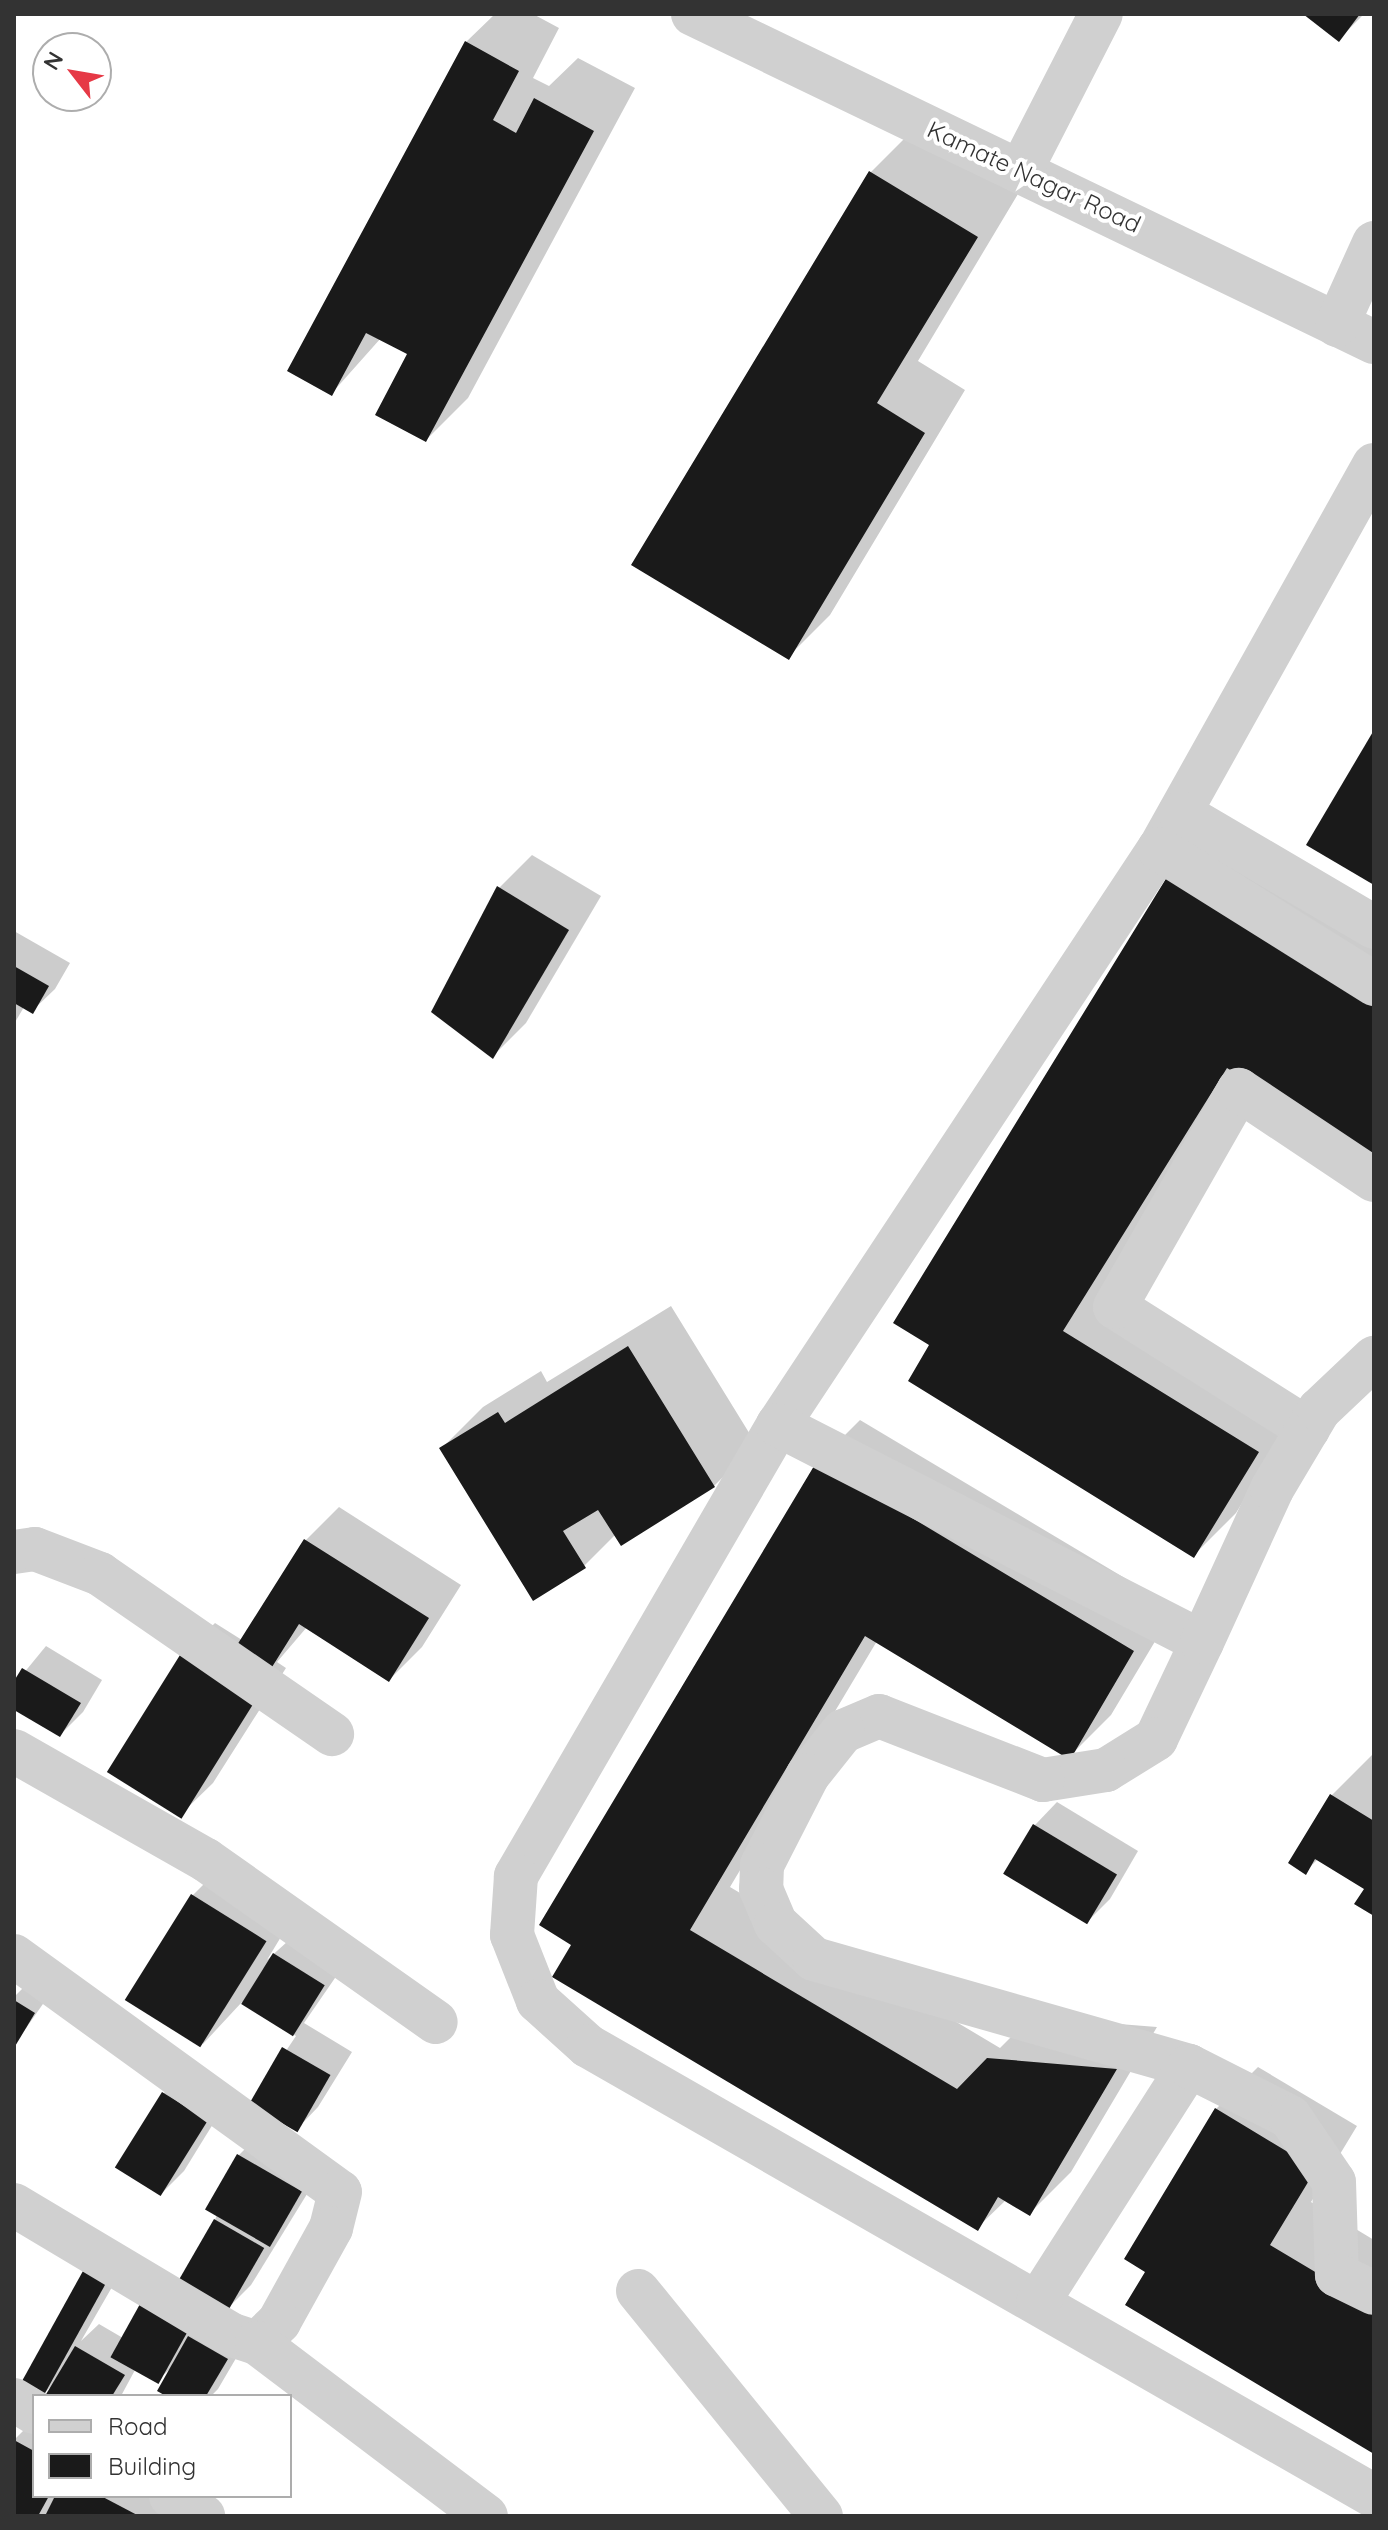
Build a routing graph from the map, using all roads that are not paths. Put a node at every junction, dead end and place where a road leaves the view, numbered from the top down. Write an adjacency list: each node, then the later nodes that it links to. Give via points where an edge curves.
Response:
1 (1101, 14): 3 (street)
2 (707, 17): 3 (street, Kamate Nagar Road)
3 (1021, 170): 5 (street, Kamate Nagar Road)
4 (1374, 243): 5 (street)
5 (1355, 333)
6 (1374, 465): 7 (street)
7 (1170, 831): 8 (street); 9 (street); 12 (street)
8 (1374, 927)
9 (1374, 984)
10 (1374, 1180): 13 (street, via 1239,1090 1115,1307)
11 (1374, 1358): 13 (street, via 1319,1410)
12 (778, 1425): 15 (street); 24 (street, via 516,1876 512,1935 538,2001 588,2046)
13 (1308, 1429): 15 (street, via 1272,1489)
14 (14, 1552): 16 (street, via 35,1549 100,1574)
15 (1202, 1642): 20 (street, via 1156,1739 1106,1770 1043,1780 879,1716 843,1731 824,1750 777,1833 762,1865 761,1889 776,1924 814,1959)
16 (332, 1734)
17 (14, 1751): 19 (street, via 206,1860)
18 (14, 1956): 25 (street, via 340,2192 331,2228 279,2322)
19 (436, 2022)
20 (1189, 2066): 23 (street, via 1290,2117 1334,2182 1337,2275); 24 (street)
21 (14, 2205): 25 (street, via 232,2335)
22 (638, 2291): 32 (street)
23 (1374, 2293)
24 (1038, 2302): 28 (street)
25 (257, 2343): 31 (street)
26 (14, 2400): 27 (street)
27 (32, 2411)
28 (1374, 2496)
29 (174, 2498): 30 (street)
30 (203, 2516)
31 (486, 2516)
32 (821, 2516)

